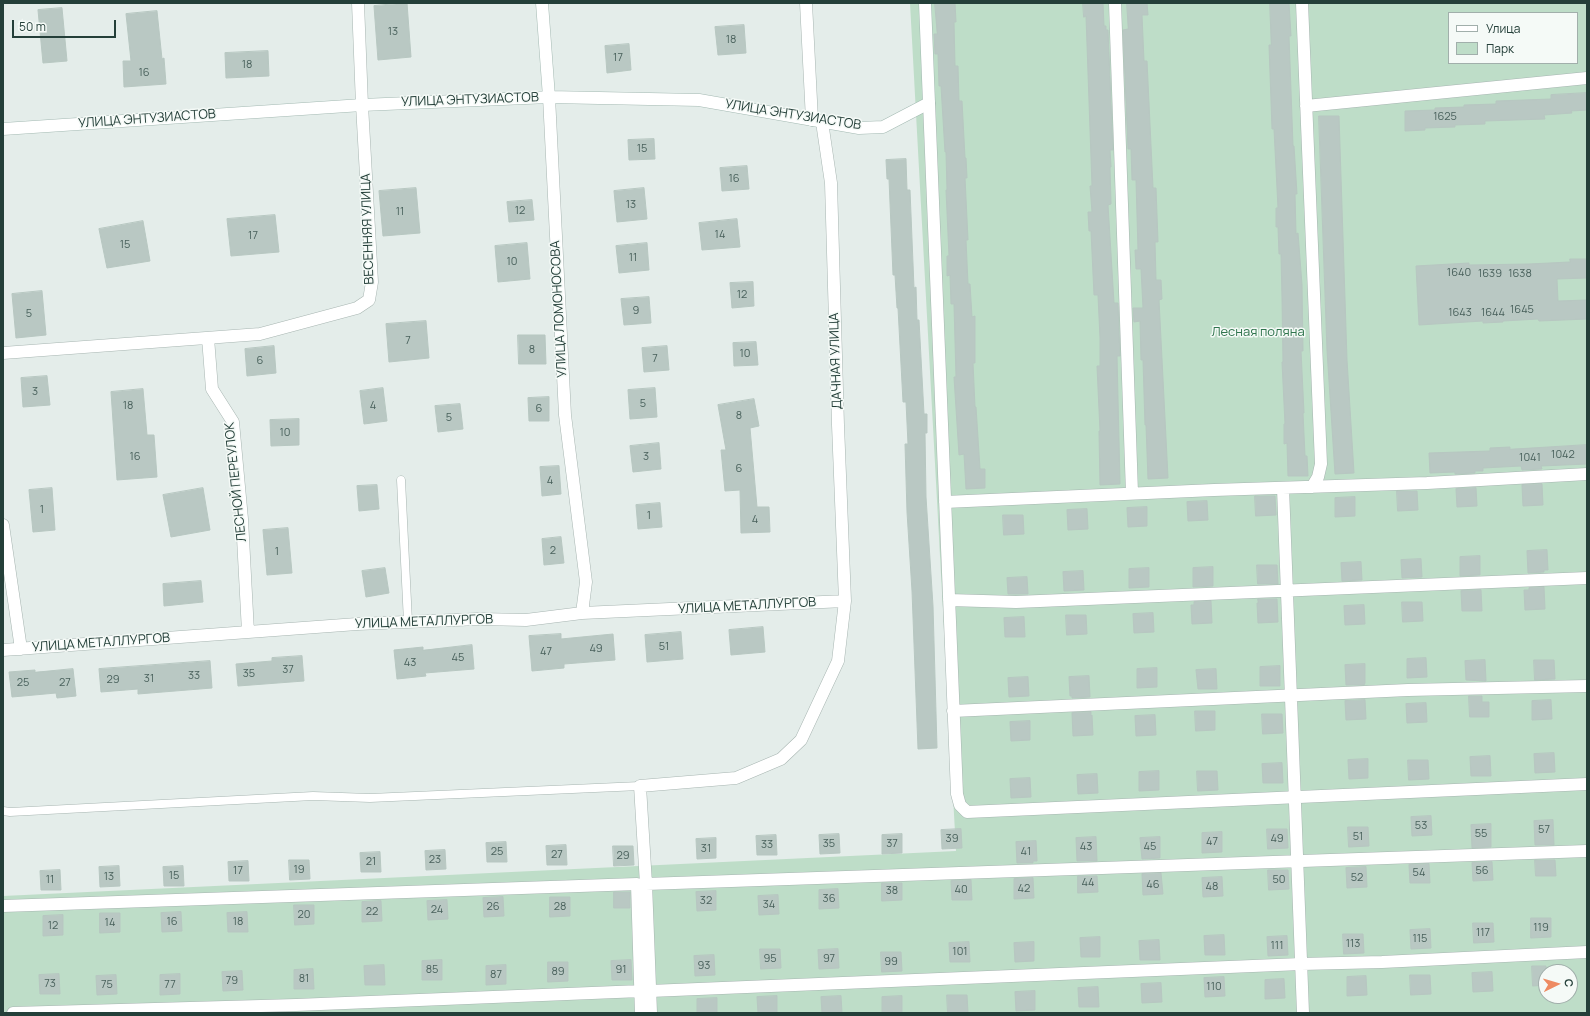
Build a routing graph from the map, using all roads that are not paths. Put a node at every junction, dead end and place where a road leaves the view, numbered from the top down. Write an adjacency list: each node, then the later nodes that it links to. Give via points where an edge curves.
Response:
1 (358, 3): 10 (street, ВЕСЕННЯЯ УЛИЦА)
2 (542, 3): 8 (street, УЛИЦА ЛОМОНОСОВА)
3 (806, 3): 12 (street, ДАЧНАЯ УЛИЦА)
4 (925, 3): 9 (street)
5 (1115, 3): 20 (street)
6 (1302, 3): 11 (street)
7 (1587, 78): 11 (street)
8 (549, 97): 10 (street, УЛИЦА ЭНТУЗИАСТОВ); 12 (street, УЛИЦА ЭНТУЗИАСТОВ, via 698,100); 27 (street, УЛИЦА ЛОМОНОСОВА, via 564,415 586,582)
9 (929, 103): 12 (street, УЛИЦА ЭНТУЗИАСТОВ, via 883,127 860,128); 21 (street)
10 (362, 105): 13 (street, УЛИЦА ЭНТУЗИАСТОВ); 14 (street, ВЕСЕННЯЯ УЛИЦА, via 372,282 368,300 357,308 260,334)
11 (1306, 106): 18 (street, via 1320,464 1318,477)
12 (817, 121): 26 (street, ДАЧНАЯ УЛИЦА, via 831,183)
13 (3, 129)
14 (208, 338): 15 (street, ВЕСЕННЯЯ УЛИЦА); 29 (street, ЛЕСНОЙ ПЕРЕУЛОК, via 212,389 233,422 242,519)
15 (3, 353)
16 (1587, 474): 18 (street)
17 (401, 480): 28 (lane)
18 (1312, 487): 19 (street)
19 (1283, 488): 20 (street); 24 (street)
20 (1132, 493): 21 (street)
21 (945, 502): 25 (street)
22 (3, 526): 30 (street)
23 (1587, 578): 24 (street)
24 (1287, 591): 25 (street, via 1016,602); 33 (street)
25 (949, 600): 34 (street)
26 (845, 601): 27 (street, УЛИЦА МЕТАЛЛУРГОВ); 36 (street, ДАЧНАЯ УЛИЦА, via 838,661 801,740 782,759 736,778)
27 (582, 613): 28 (street, УЛИЦА МЕТАЛЛУРГОВ, via 526,620 479,618)
28 (408, 622): 29 (street, УЛИЦА МЕТАЛЛУРГОВ)
29 (248, 632): 30 (street, УЛИЦА МЕТАЛЛУРГОВ)
30 (21, 649): 31 (street, УЛИЦА МЕТАЛЛУРГОВ)
31 (3, 650)
32 (1587, 686): 33 (street)
33 (1291, 695): 34 (street); 37 (street)
34 (954, 711): 37 (street, via 957,794 960,805 967,812)
35 (1587, 784): 37 (street)
36 (640, 786): 38 (lane, via 370,798 313,796); 41 (street)
37 (1295, 797): 40 (street)
38 (3, 811)
39 (1587, 851): 40 (street)
40 (1298, 861): 41 (street); 44 (street)
41 (646, 884): 45 (street)
42 (3, 906): 45 (street, via 637,884)
43 (1587, 952): 44 (street)
44 (1302, 964): 45 (street); 49 (street)
45 (645, 991): 46 (street); 47 (street); 48 (street)
46 (13, 1013)
47 (641, 1013)
48 (651, 1013)
49 (1303, 1013)

